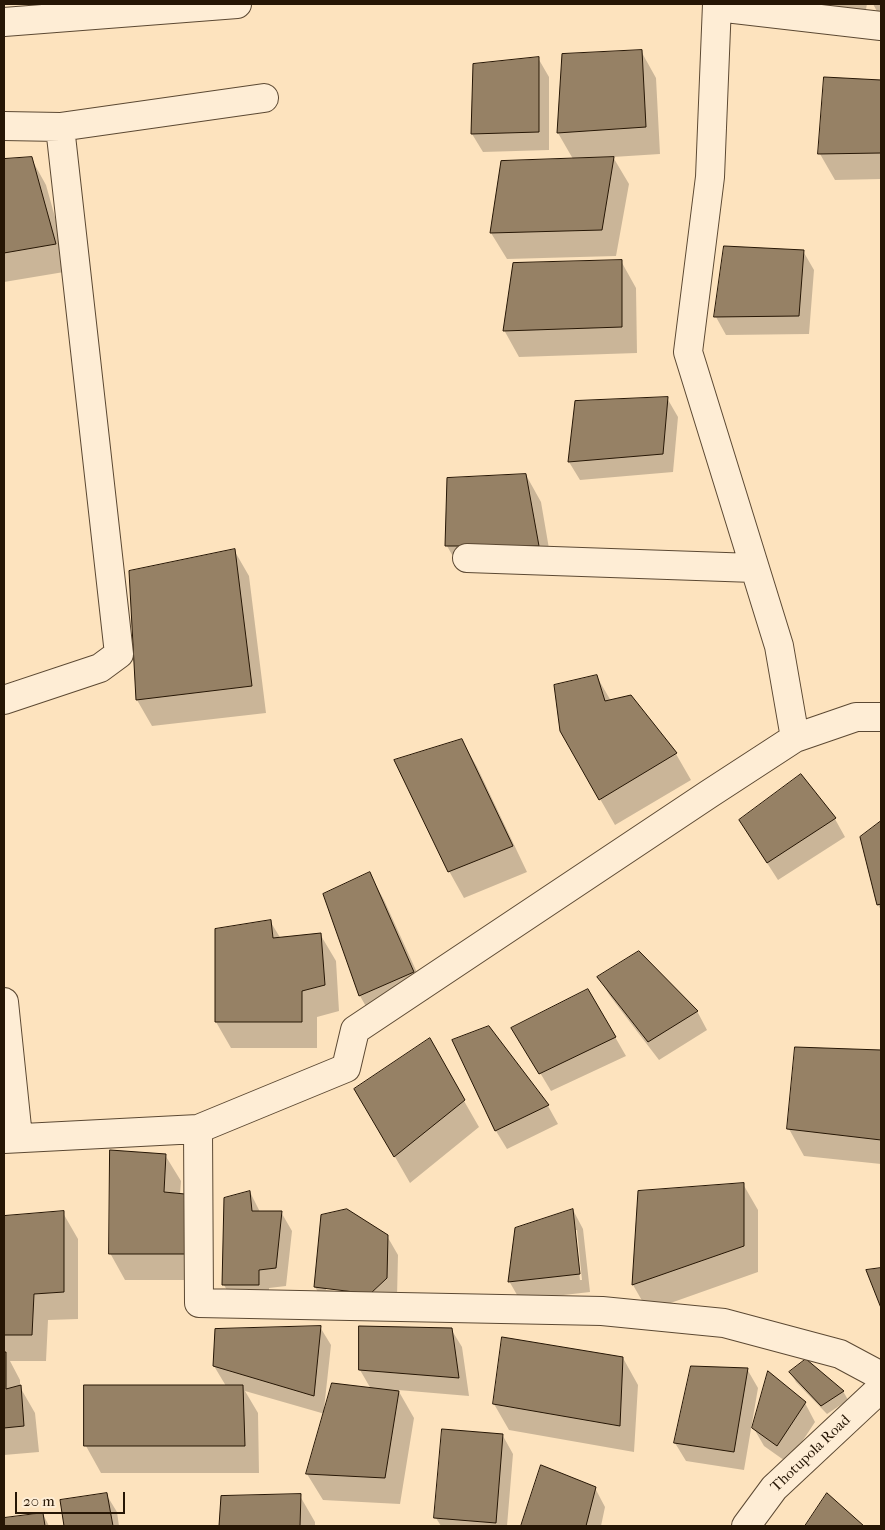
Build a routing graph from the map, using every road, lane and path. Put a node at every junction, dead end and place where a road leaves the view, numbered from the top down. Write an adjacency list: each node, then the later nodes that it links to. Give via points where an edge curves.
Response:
1 (237, 4): 3 (street)
2 (717, 6): 4 (street); 9 (street, via 710,176 688,352)
3 (4, 22)
4 (881, 26)
5 (264, 98): 7 (street)
6 (4, 126): 7 (street)
7 (60, 128): 10 (street, via 119,654 100,668)
8 (467, 558): 9 (street)
9 (754, 568): 12 (street, via 779,646)
10 (4, 700)
11 (881, 717): 12 (street, via 856,717)
12 (795, 738): 14 (street, via 355,1030 346,1068)
13 (4, 1002): 15 (street)
14 (198, 1129): 15 (street); 16 (street, via 199,1303 602,1311 724,1323 840,1354)
15 (11, 1138)
16 (881, 1376)
17 (881, 1388): 18 (street, Thotupola Road, via 774,1488)
18 (746, 1526)

